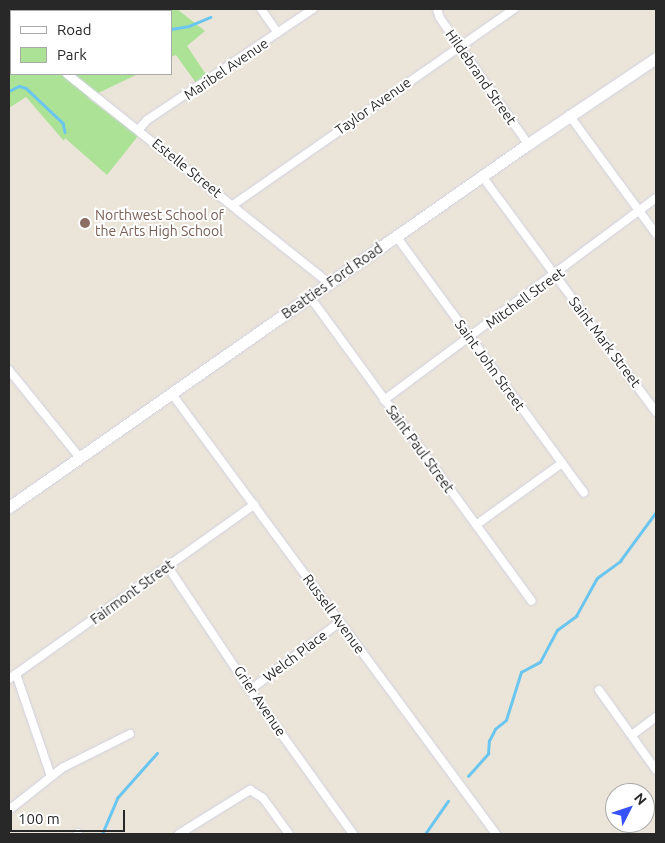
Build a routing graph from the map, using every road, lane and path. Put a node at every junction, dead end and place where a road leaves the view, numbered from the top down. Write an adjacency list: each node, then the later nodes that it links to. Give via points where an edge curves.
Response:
1 (261, 9): 5 (street)
2 (313, 9): 5 (street, Maribel Avenue)
3 (437, 9): 6 (street, Hildebrand Street)
4 (514, 9): 6 (street, Taylor Avenue)
5 (278, 33): 10 (street, Maribel Avenue, via 147,120)
6 (460, 46): 11 (street, Hildebrand Street); 14 (street, Taylor Avenue)
7 (656, 58): 9 (main road, Beatties Ford Road)
8 (68, 75): 10 (street, Estelle Street)
9 (569, 115): 11 (main road, Beatties Ford Road); 15 (street)
10 (139, 129): 14 (street, Estelle Street)
11 (528, 144): 12 (main road, Beatties Ford Road)
12 (482, 176): 17 (main road, Beatties Ford Road); 18 (street, Saint Mark Street)
13 (656, 198): 15 (street, Mitchell Street)
14 (233, 205): 19 (street, Estelle Street)
15 (638, 211): 16 (street); 18 (street, Mitchell Street)
16 (656, 234)
17 (396, 236): 19 (main road, Beatties Ford Road); 21 (street, Saint John Street)
18 (555, 275): 21 (street, Mitchell Street); 25 (street, Saint Mark Street)
19 (329, 283): 20 (main road, Beatties Ford Road)
20 (310, 297): 23 (main road, Beatties Ford Road); 24 (street, Saint Paul Street)
21 (470, 338): 24 (street, Mitchell Street); 27 (street, Saint John Street)
22 (9, 370): 26 (street)
23 (172, 394): 26 (main road, Beatties Ford Road); 29 (street, Russell Avenue)
24 (384, 400): 31 (street, Saint Paul Street)
25 (656, 412)
26 (80, 458): 30 (main road, Beatties Ford Road)
27 (562, 463): 28 (street, Saint John Street); 31 (street)
28 (584, 493)
29 (254, 505): 32 (street, Fairmont Street); 34 (street, Russell Avenue)
30 (9, 508)
31 (476, 525): 33 (street, Saint Paul Street)
32 (168, 567): 35 (street, Fairmont Street); 37 (street, Grier Avenue)
33 (532, 601)
34 (340, 622): 37 (street, Welch Place); 48 (street, Russell Avenue)
35 (16, 674): 36 (street, Fairmont Street); 43 (street)
36 (9, 679)
37 (250, 690): 47 (street, Grier Avenue)
38 (599, 690): 41 (street)
39 (656, 717): 41 (street)
40 (130, 734): 43 (street)
41 (632, 736): 42 (street)
42 (656, 770)
43 (51, 776): 44 (street)
44 (9, 810)
45 (180, 834): 46 (street, via 250,790 262,798)
46 (289, 834)
47 (354, 834)
48 (496, 834)

